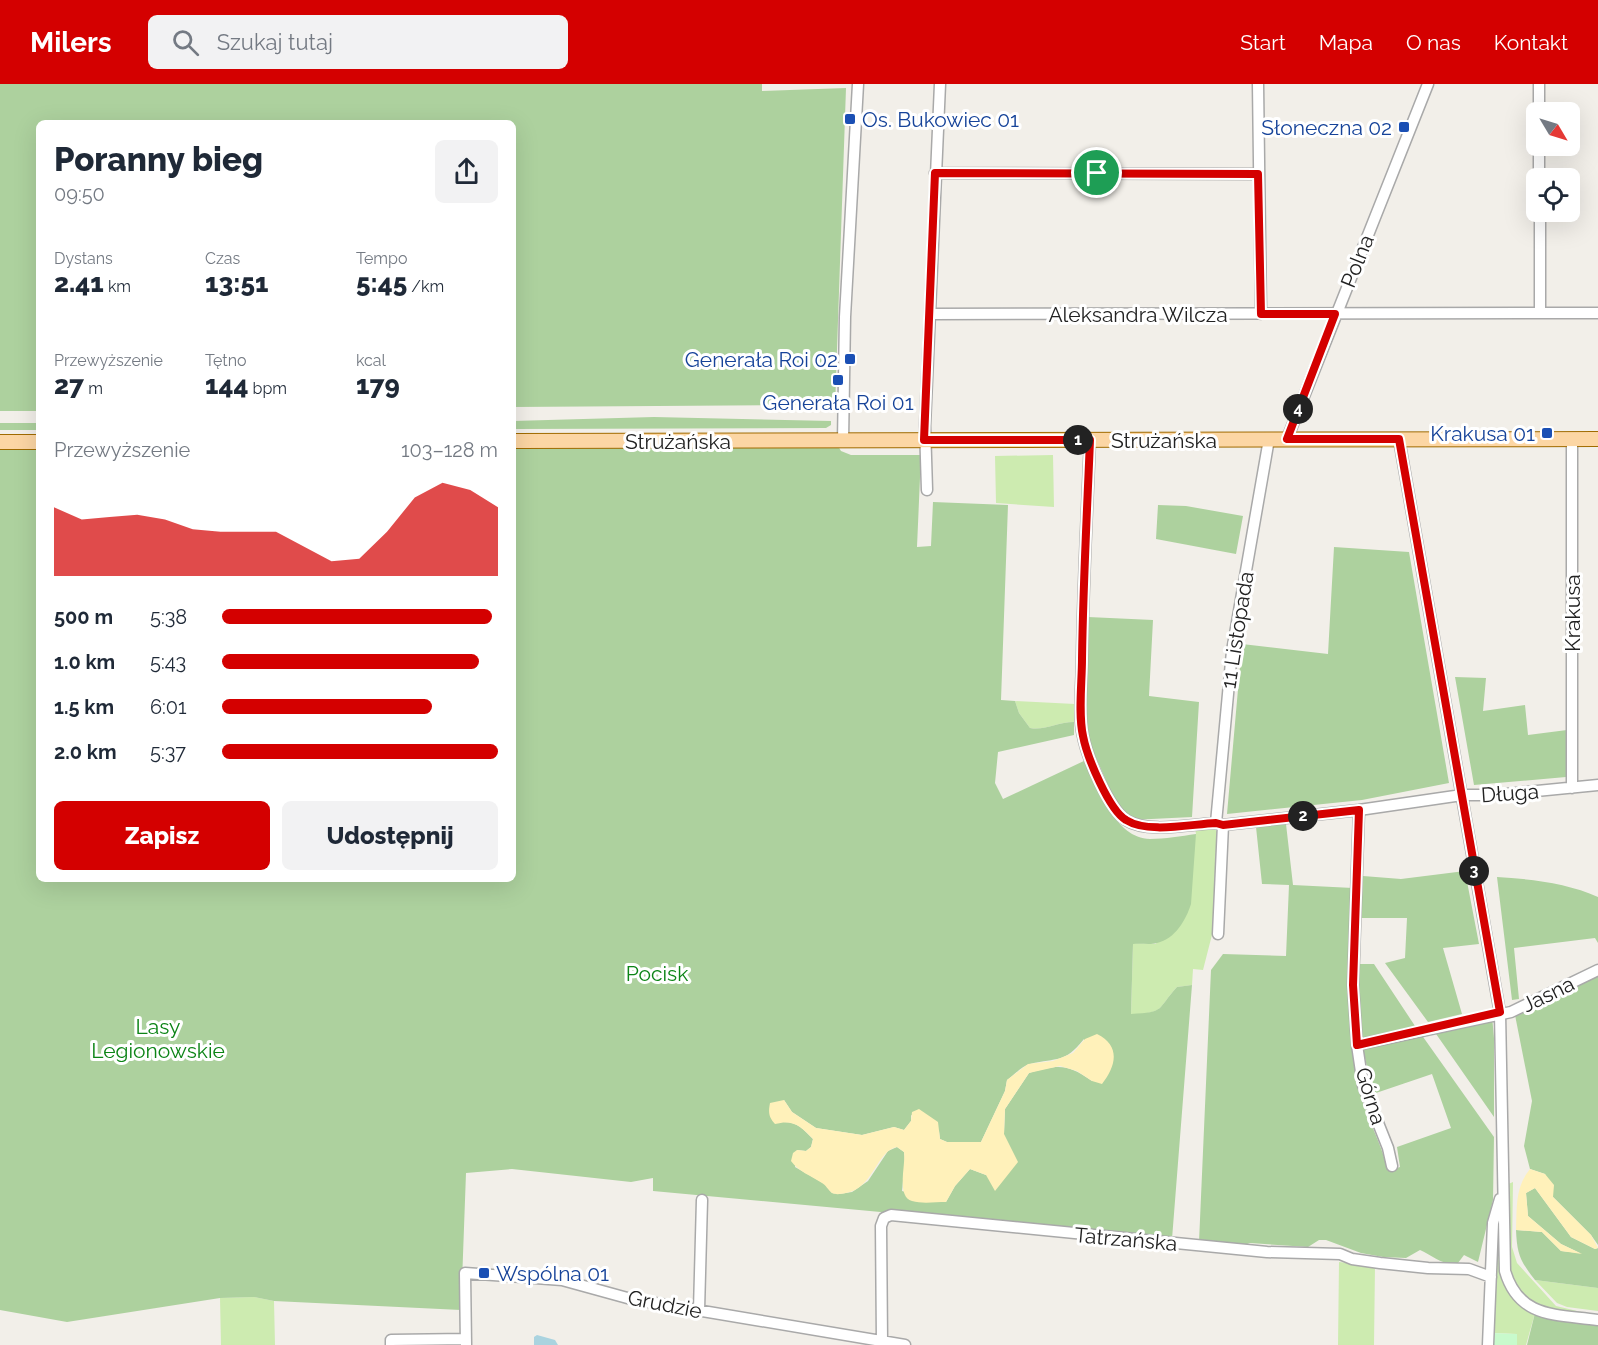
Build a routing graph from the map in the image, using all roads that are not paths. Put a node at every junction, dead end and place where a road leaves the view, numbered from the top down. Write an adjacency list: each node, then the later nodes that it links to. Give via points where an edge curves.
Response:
1 (858, 84): 23 (street, via 845,317)
2 (940, 84): 7 (street)
3 (1258, 84): 8 (street)
4 (1428, 84): 14 (street, Polna)
5 (1539, 84): 6 (street)
6 (1539, 102)
7 (935, 173): 8 (street); 12 (street)
8 (1258, 174): 13 (street)
9 (1540, 222): 10 (street)
10 (1540, 313): 11 (street, Aleksandra Wilcza); 14 (street, Aleksandra Wilcza)
11 (1598, 313)
12 (930, 314): 13 (street, Aleksandra Wilcza); 20 (street)
13 (1261, 314): 14 (street, Aleksandra Wilcza)
14 (1335, 314): 16 (street, Polna)
15 (1269, 439): 16 (main road, Strużańska); 21 (main road, Strużańska); 31 (street, 11 Listopada, via 1232,651)
16 (1287, 439): 17 (main road, Strużańska)
17 (1399, 439): 18 (main road, Strużańska); 29 (street)
18 (1572, 439): 19 (main road, Strużańska); 28 (street, Krakusa)
19 (1598, 439)
20 (924, 440): 21 (main road, Strużańska); 23 (main road, Strużańska); 26 (street)
21 (1090, 440): 31 (street, Długa, via 1082,735 1102,786 1124,819 1149,827)
22 (516, 441): 23 (main road, Strużańska)
23 (843, 441)
24 (0, 442): 25 (main road)
25 (36, 442)
26 (927, 490)
27 (1598, 785): 28 (street, Długa)
28 (1572, 788): 29 (street, Długa)
29 (1462, 795): 30 (street, Długa); 34 (street)
30 (1359, 810): 31 (street, Długa); 35 (street, Górna, via 1353,985)
31 (1220, 824): 32 (street, 11 Listopada)
32 (1218, 934)
33 (1598, 970): 34 (street, Jasna, via 1511,1012)
34 (1500, 1012): 35 (street, Jasna); 37 (street)
35 (1357, 1045): 36 (street, Górna, via 1363,1084)
36 (1392, 1166)
37 (1502, 1196): 39 (street, via 1493,1223); 41 (street, via 1505,1271 1524,1304 1534,1310)
38 (702, 1200): 40 (street)
39 (1491, 1277): 42 (street, Tatrzańska, via 1469,1269 1380,1263 1340,1254 1267,1252 891,1215 884,1218 881,1226); 47 (street)
40 (699, 1310): 44 (street, Grudzie, via 631,1299 562,1280 465,1273); 45 (street, Grudzie)
41 (1598, 1320)
42 (882, 1341): 45 (street, Grudzie); 46 (street, Grudzie)
43 (391, 1342): 44 (street)
44 (466, 1342)
45 (865, 1342)
46 (905, 1345)
47 (1488, 1345)

